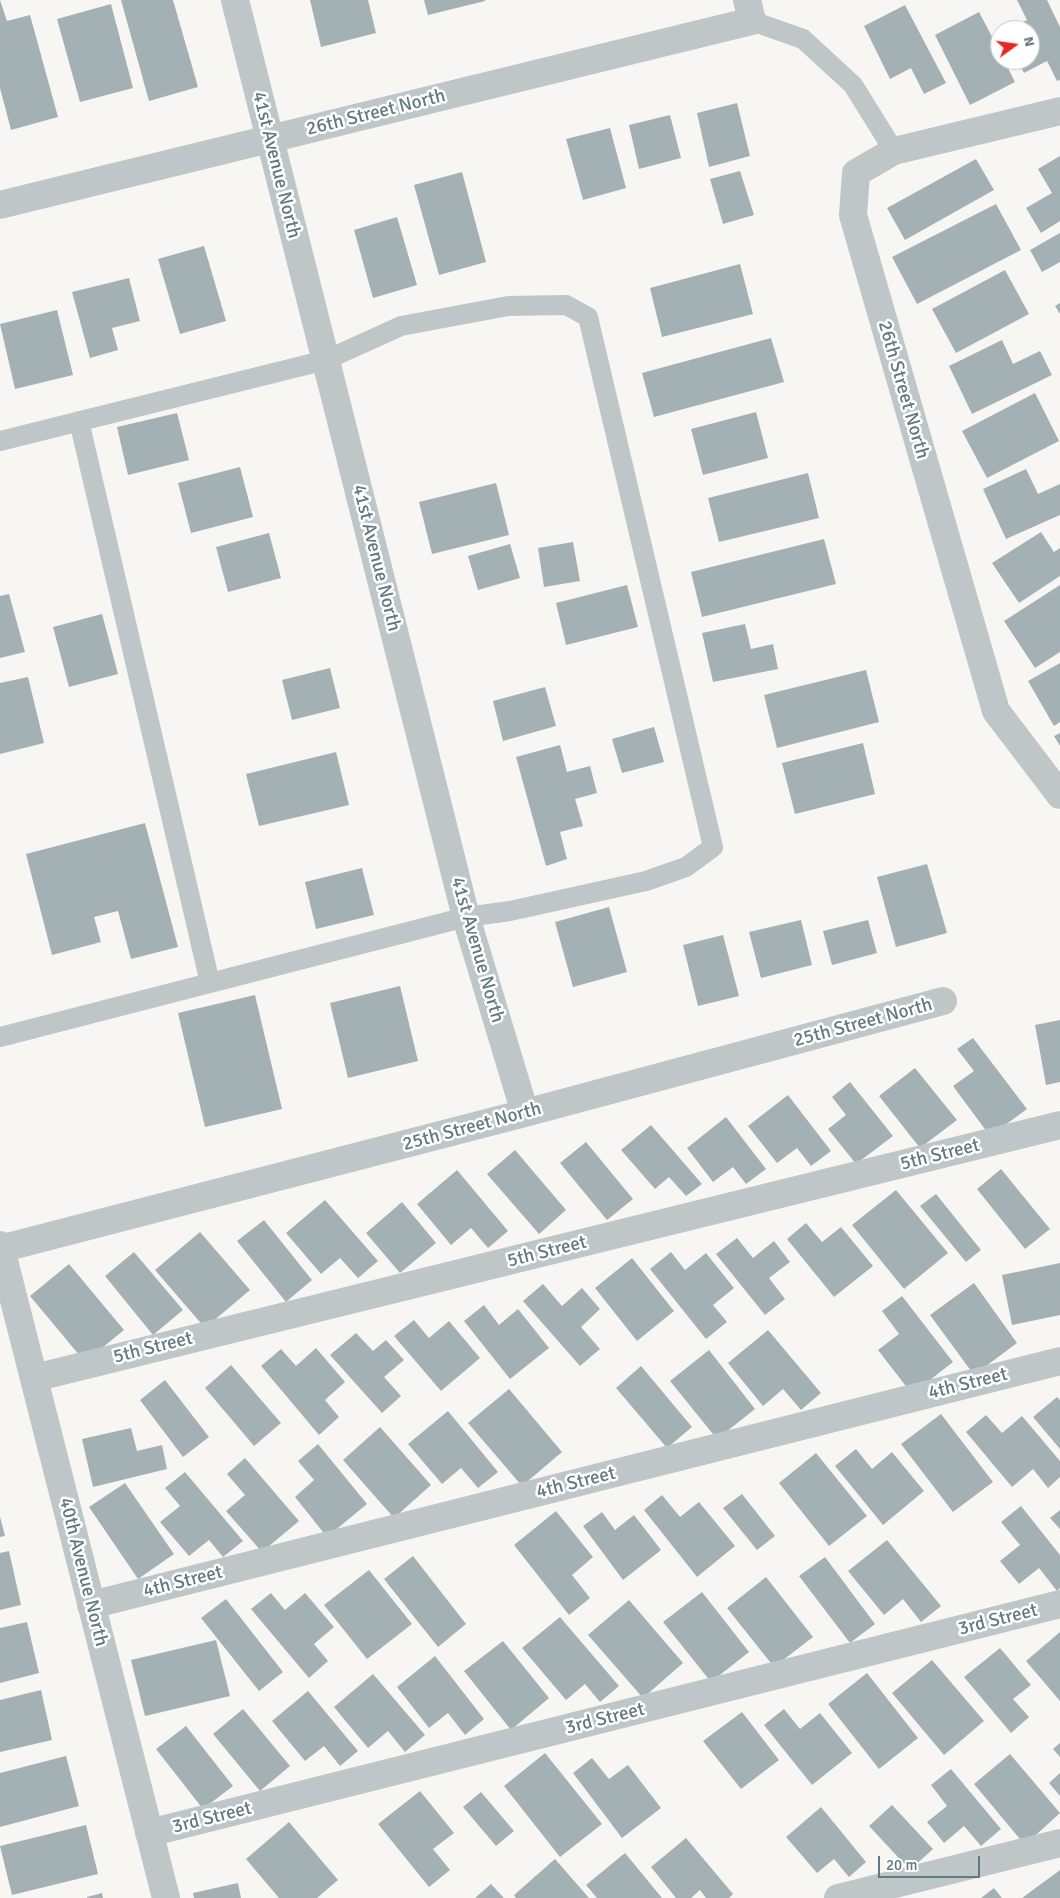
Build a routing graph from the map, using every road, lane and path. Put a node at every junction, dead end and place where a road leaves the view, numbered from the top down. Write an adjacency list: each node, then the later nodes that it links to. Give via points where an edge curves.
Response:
1 (235, 0): 4 (street, 41st Avenue North)
2 (749, 10): 4 (street, 26th Street North); 5 (lane, via 803,39 853,85)
3 (1060, 111): 5 (street, 26th Street North)
4 (270, 140): 6 (street, 26th Street North); 7 (street, 41st Avenue North)
5 (894, 151): 10 (street, 26th Street North, via 856,173 853,215 996,711)
6 (0, 205)
7 (326, 360): 8 (lane); 11 (street, 41st Avenue North); 11 (lane, via 401,326 508,306 566,305 588,317 713,847 686,867 646,881 510,911)
8 (79, 421): 9 (lane); 12 (lane)
9 (0, 441)
10 (1060, 795)
11 (466, 917): 12 (lane); 15 (street, 41st Avenue North)
12 (210, 983): 14 (lane)
13 (943, 1001): 15 (street, 25th Street North)
14 (0, 1038)
15 (525, 1113): 17 (street, 25th Street North)
16 (1059, 1130): 19 (street, 5th Street)
17 (0, 1248): 19 (street, 40th Avenue North)
18 (1060, 1361): 21 (street, 4th Street)
19 (34, 1378): 21 (street, 40th Avenue North)
20 (1060, 1604): 22 (street, 3rd Street)
21 (92, 1605): 22 (street, 40th Avenue North)
22 (150, 1833): 24 (street, 40th Avenue North)
23 (1060, 1843): 25 (street)
24 (166, 1898)
25 (838, 1898)

